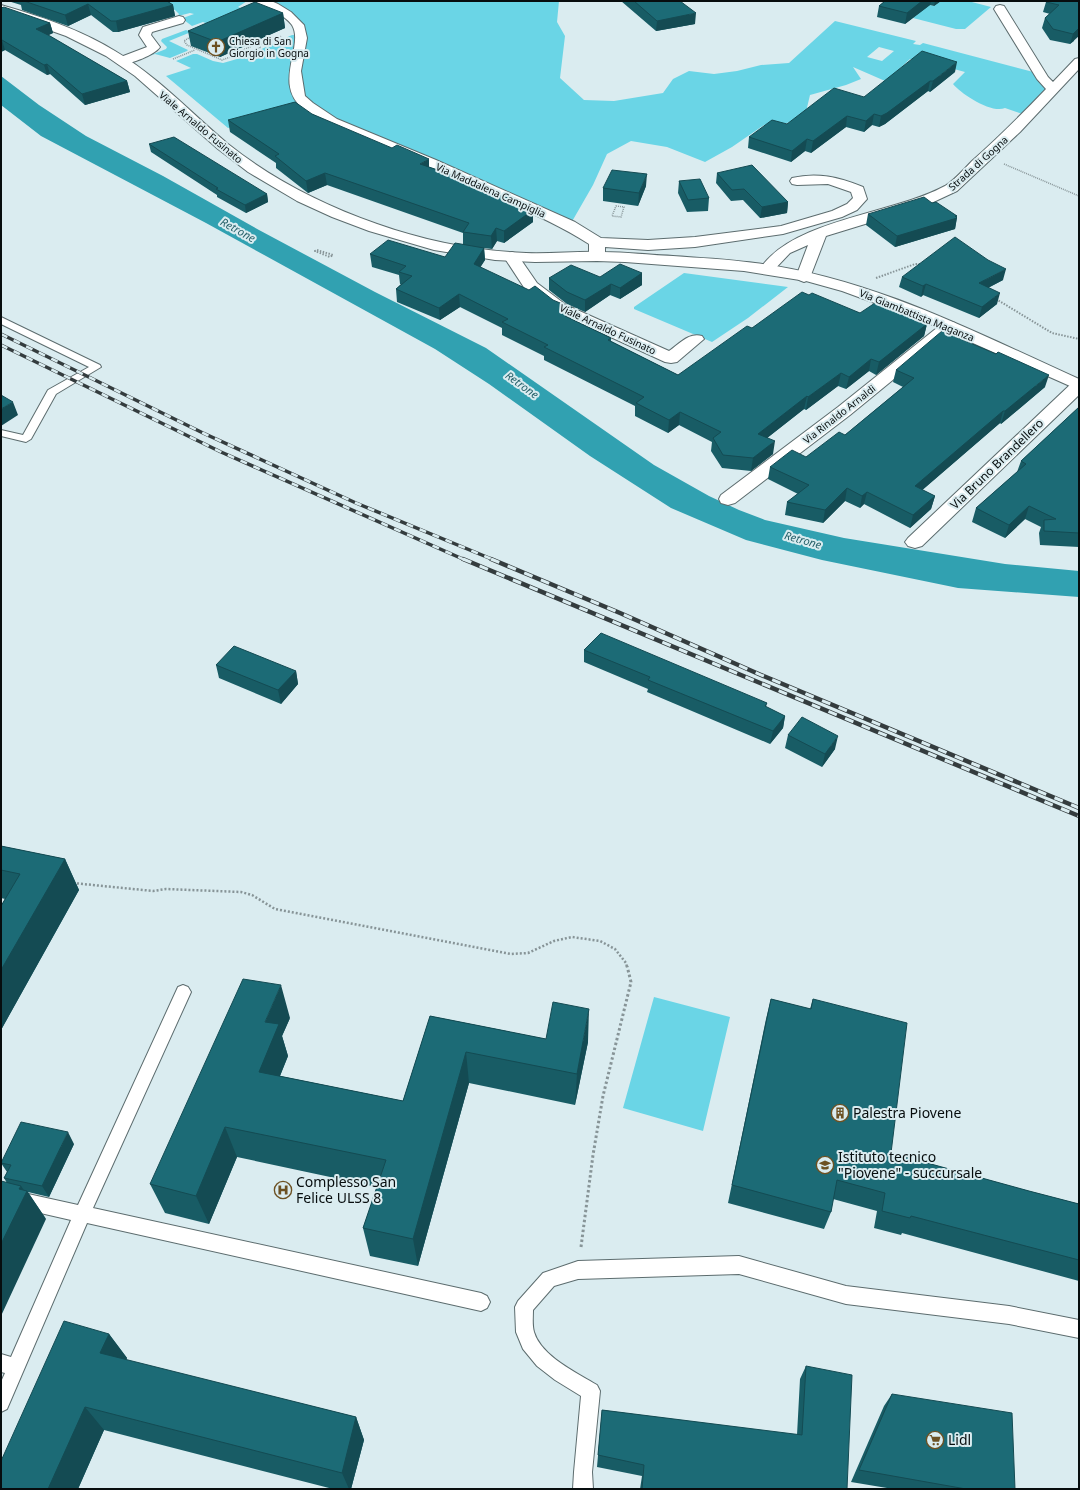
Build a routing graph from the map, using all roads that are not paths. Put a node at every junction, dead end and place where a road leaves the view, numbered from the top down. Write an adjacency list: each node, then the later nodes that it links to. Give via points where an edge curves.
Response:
1 (260, 1): 11 (street, Via Maddalena Campiglia, via 292,19 302,32 295,71 299,97 308,106 332,122 570,225)
2 (1, 9): 5 (street, Viale Arnaldo Fusinato, via 74,35)
3 (1000, 9): 7 (street, via 1043,78)
4 (179, 20): 5 (street, via 148,30 145,35 154,47)
5 (122, 61): 12 (street, Viale Arnaldo Fusinato, via 222,145 294,194 354,221 410,239)
6 (1079, 62): 7 (street, Strada di Gogna)
7 (1053, 89): 10 (street, Strada di Gogna, via 952,188 922,202 822,232)
8 (797, 182): 9 (street, Strada di Gogna, via 820,178 837,181 858,190 860,199 852,207 837,214 783,230)
9 (695, 242): 10 (street, Strada di Gogna, via 723,246); 11 (street, Strada di Gogna)
10 (812, 242): 14 (street, Strada di Gogna, via 785,250); 15 (street)
11 (597, 249): 12 (street, Viale Arnaldo Fusinato, via 555,258); 13 (street, Viale Arnaldo Fusinato)
12 (512, 257): 18 (street, Viale Arnaldo Fusinato, via 530,286 560,308 671,358)
13 (701, 262): 14 (street, Via Giambattista Maganza)
14 (767, 269): 15 (street, Via Giambattista Maganza)
15 (804, 277): 17 (street, Via Giambattista Maganza, via 852,289)
16 (1, 320): 20 (lane, via 96,367 52,392 26,439)
17 (949, 326): 19 (street, Via Giambattista Maganza); 21 (street, Via Rinaldo Arnaldi, via 844,411)
18 (696, 339)
19 (1079, 386): 22 (street, Via Bruno Brandellero)
20 (1, 433)
21 (728, 499)
22 (915, 542)
23 (183, 992): 25 (lane)
24 (1, 1196): 25 (lane)
25 (82, 1214): 26 (lane); 28 (lane)
26 (481, 1302)
27 (1079, 1329): 30 (lane, via 1009,1315 846,1295 739,1265 578,1270 549,1279 524,1307 525,1332 535,1352 550,1365 591,1391)
28 (9, 1366): 29 (lane)
29 (1, 1403)
30 (583, 1489)

